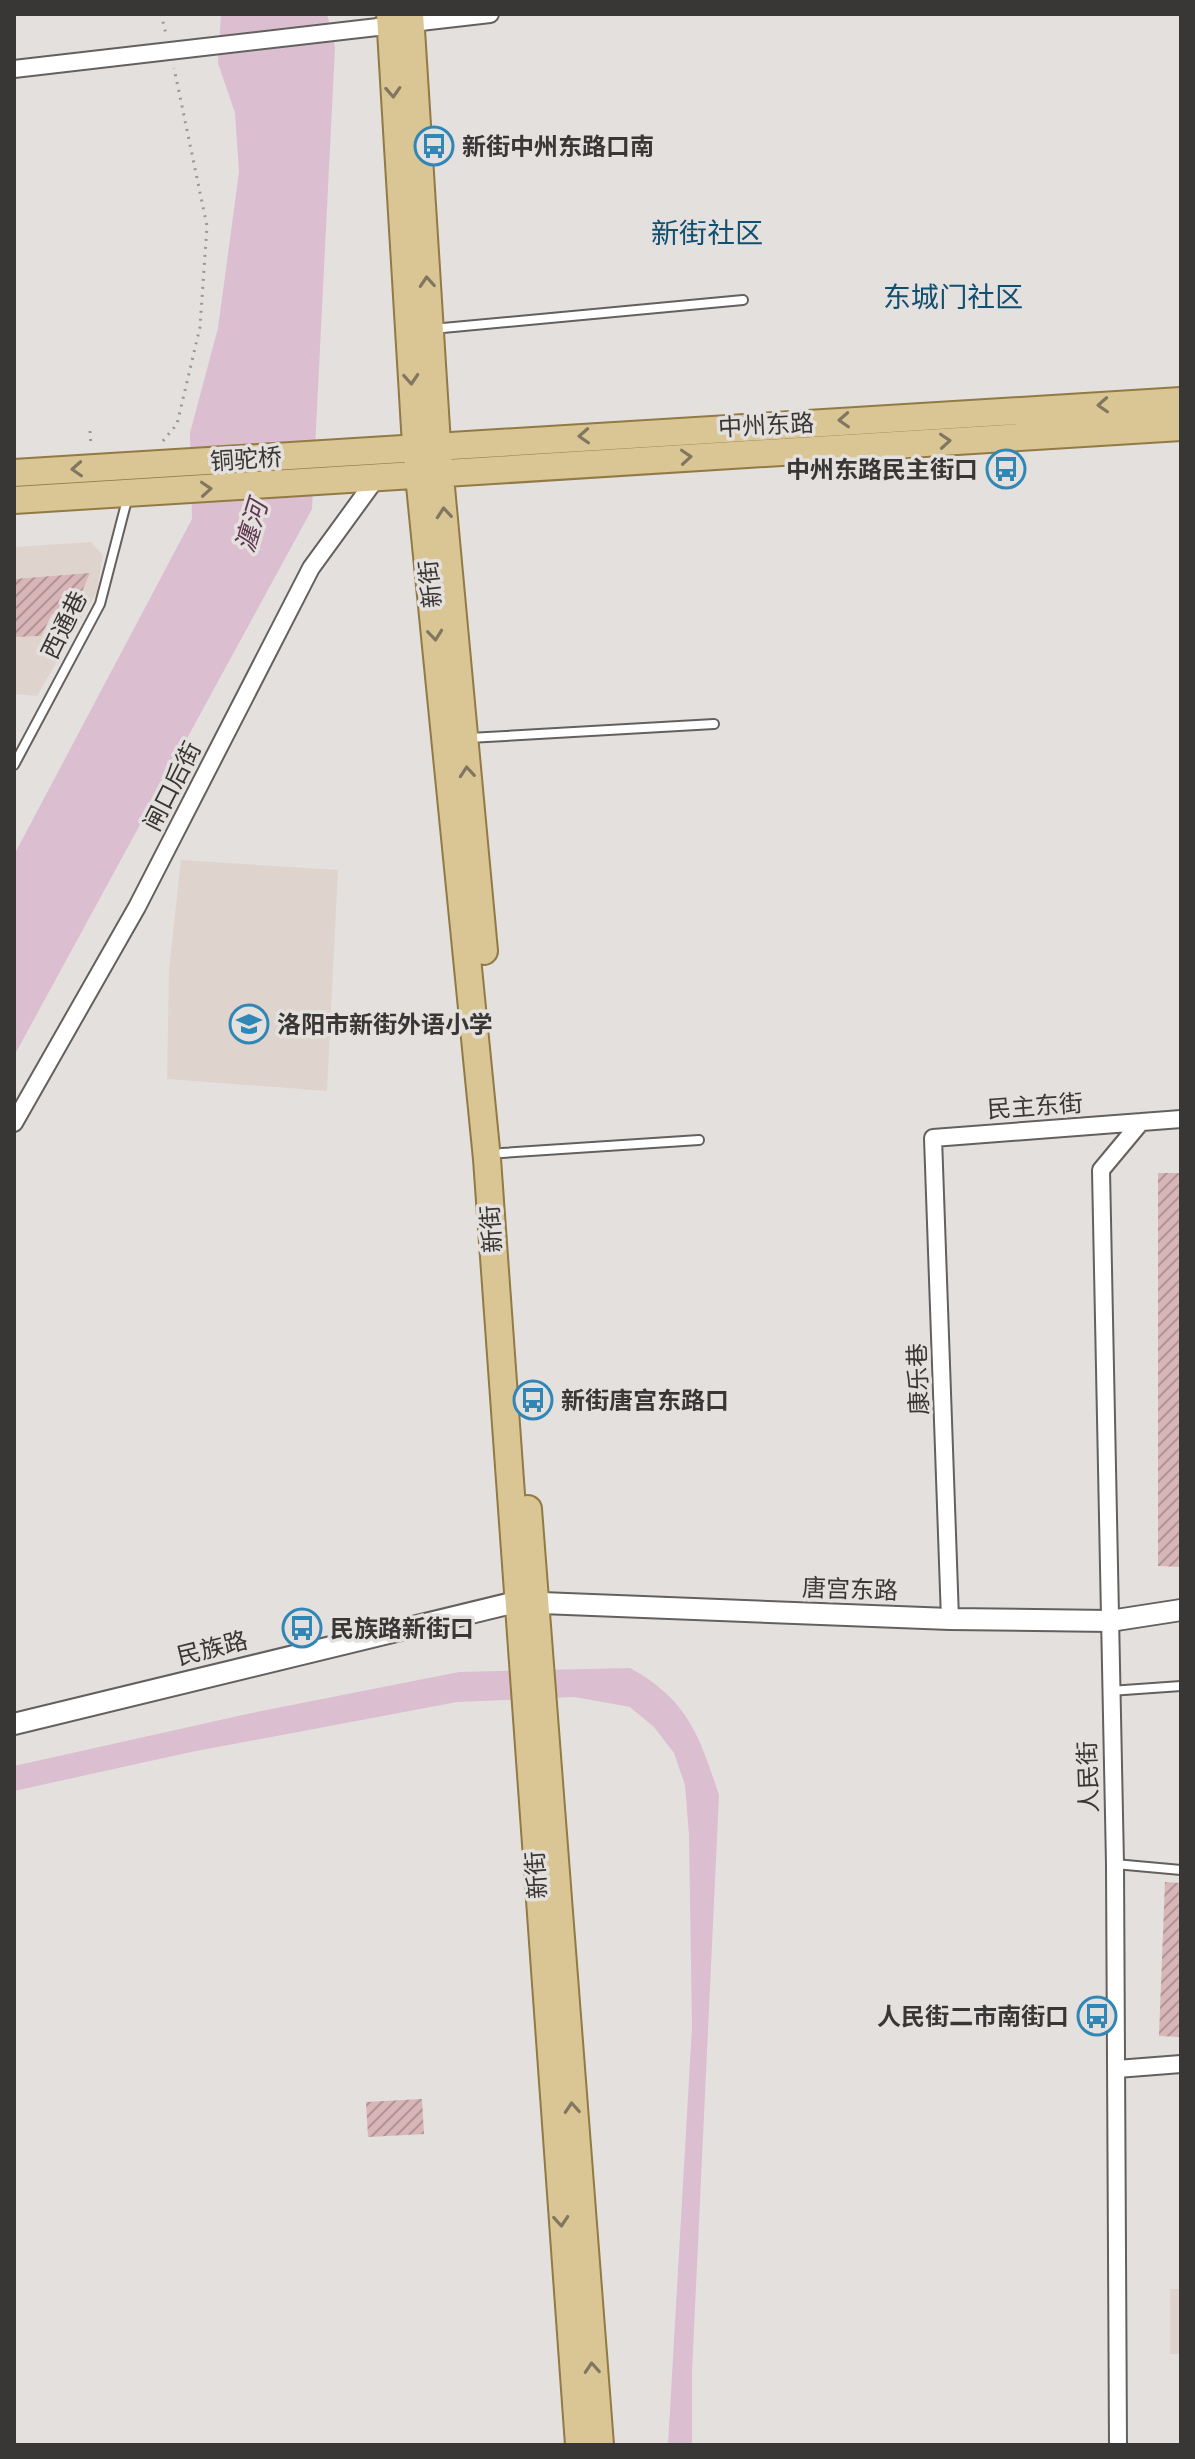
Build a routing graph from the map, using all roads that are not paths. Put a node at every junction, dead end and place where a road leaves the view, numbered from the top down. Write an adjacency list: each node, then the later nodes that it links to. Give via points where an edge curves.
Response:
1 (490, 14): 2 (street)
2 (400, 19): 3 (street, via 336,33); 5 (main road, 新街)
3 (14, 69)
4 (743, 300): 5 (lane)
5 (418, 330): 8 (main road, 新街)
6 (1181, 401): 8 (main road, 中州东路, one-way to 8)
7 (1181, 427): 11 (main road, 中州东路, one-way to 7)
8 (427, 445): 9 (main road, 中州东路); 11 (main road, 新街)
9 (362, 468): 10 (main road, 铜驼桥, one-way to 10, via 140,466); 11 (main road, 中州东路); 12 (main road, 铜驼桥, one-way to 9); 19 (street, 闸口后街, via 137,907)
10 (14, 473)
11 (429, 473): 15 (main road, 新街, one-way to 11); 23 (main road, 新街, one-way to 23)
12 (128, 495): 13 (main road); 16 (lane, 西通巷, via 100,604)
13 (14, 500)
14 (714, 724): 15 (lane)
15 (464, 738): 22 (main road, 新街, one-way to 15)
16 (14, 765)
17 (1181, 1119): 18 (street, 民主东街)
18 (1141, 1122): 20 (street, 民主东街); 26 (street, 人民街, via 1101,1170)
19 (14, 1123)
20 (933, 1138): 25 (street, 康乐巷)
21 (699, 1140): 22 (lane)
22 (502, 1153): 23 (main road, 新街)
23 (525, 1602): 25 (street, 唐宫东路); 29 (street, 民族路); 30 (main road, 新街)
24 (1181, 1610): 26 (street, 唐宫东路)
25 (950, 1619): 26 (street, 唐宫东路)
26 (1110, 1621): 28 (street, 人民街)
27 (1181, 1686): 28 (lane)
28 (1109, 1691): 31 (street, 人民街)
29 (14, 1724)
30 (534, 1724): 35 (main road, 新街, one-way to 35); 36 (main road, 新街, one-way to 30)
31 (1115, 1864): 32 (lane); 34 (street, 人民街)
32 (1181, 1870)
33 (1181, 2064): 34 (street)
34 (1117, 2069): 37 (street, 人民街)
35 (579, 2445)
36 (600, 2445)
37 (1118, 2445)

